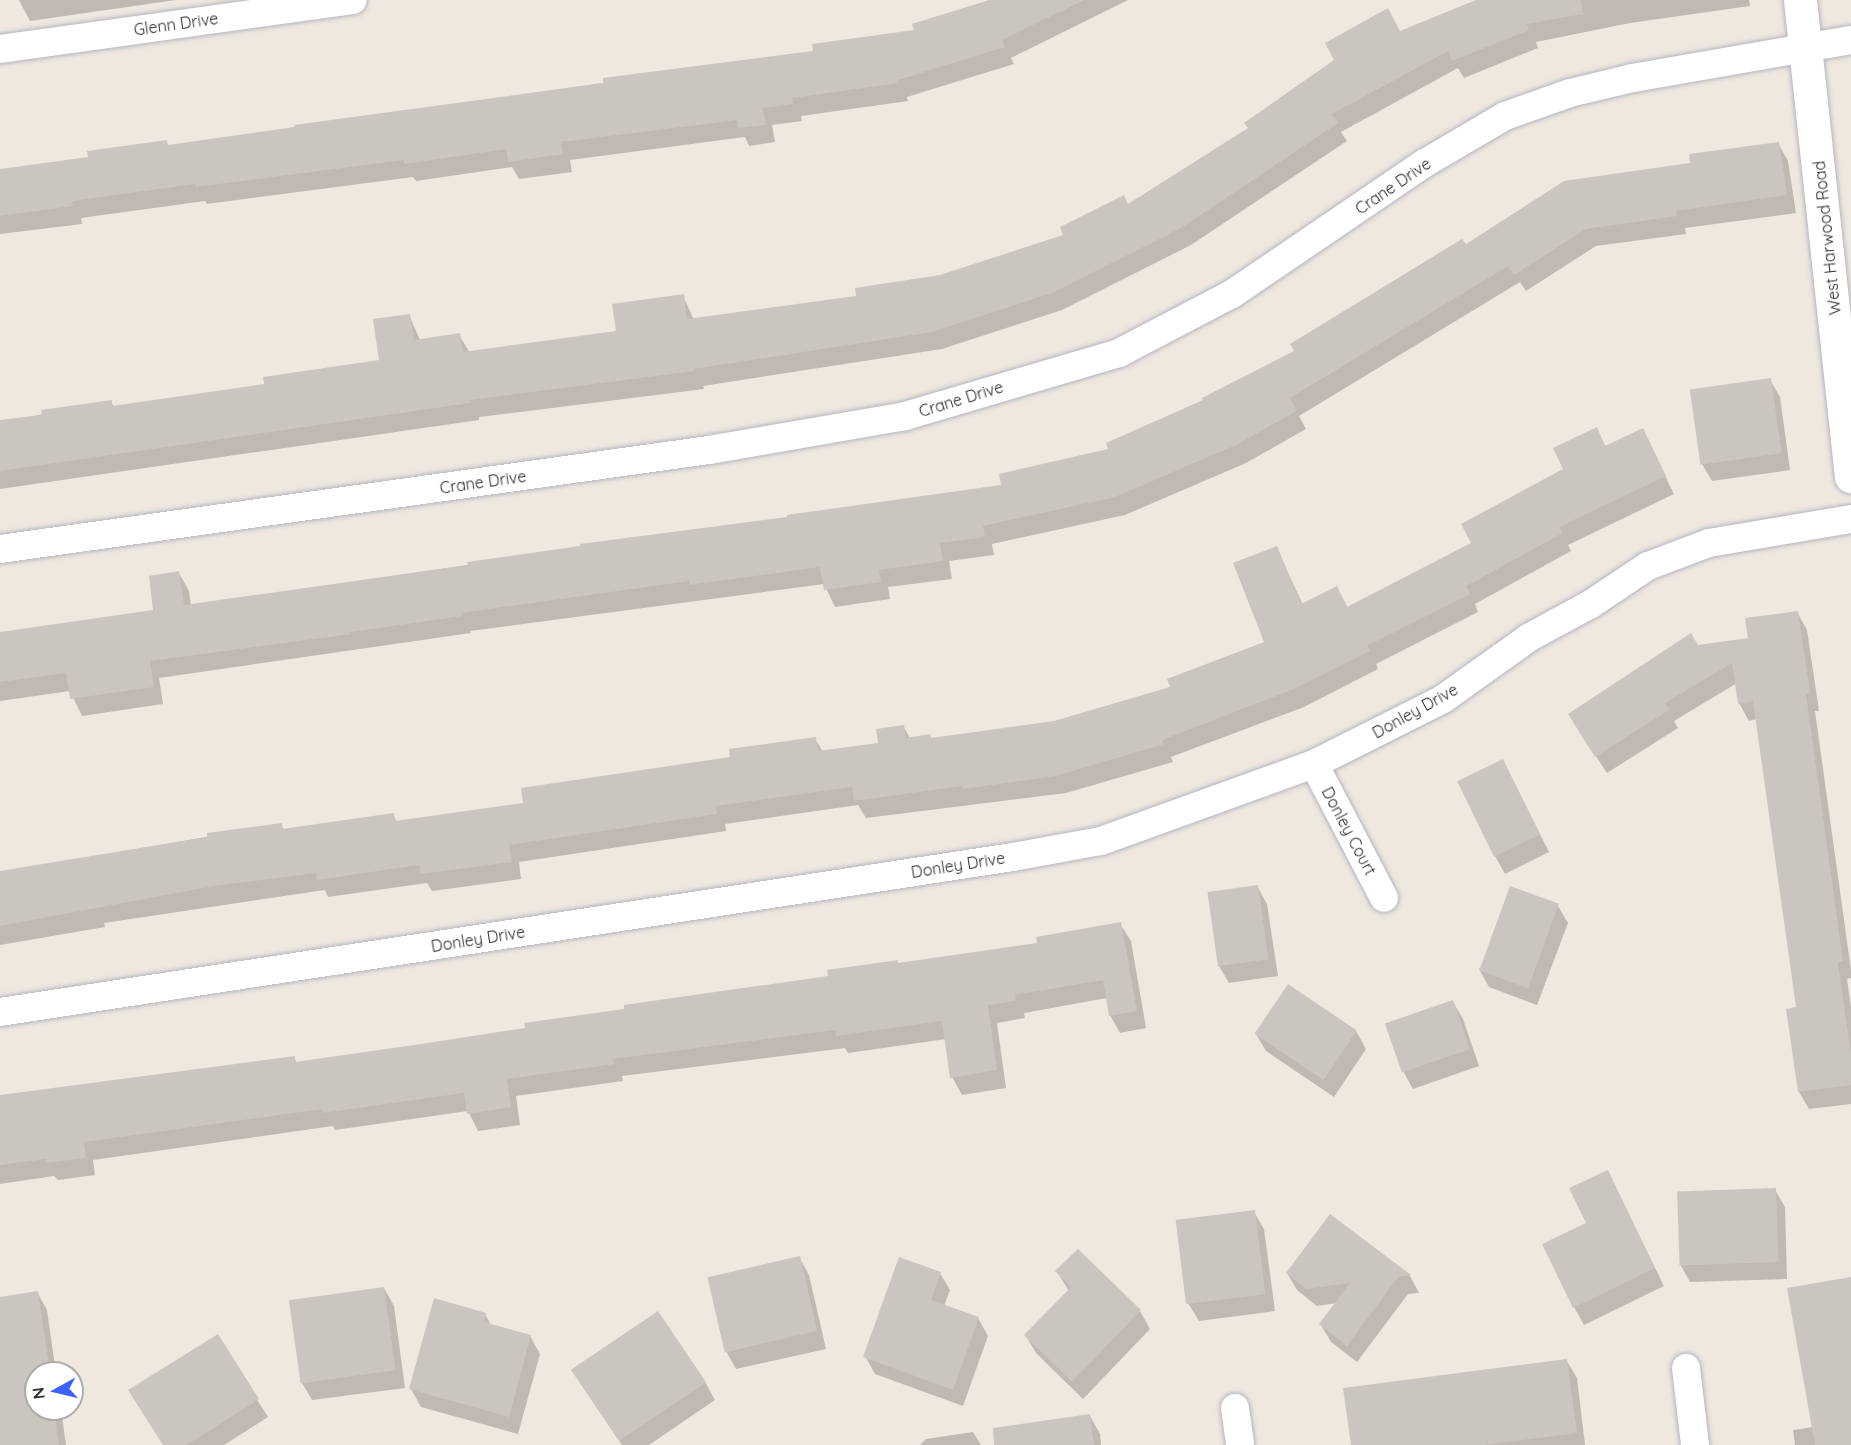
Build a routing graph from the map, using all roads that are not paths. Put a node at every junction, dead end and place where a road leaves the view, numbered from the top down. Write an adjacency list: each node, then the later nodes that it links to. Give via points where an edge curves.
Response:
1 (353, 0): 5 (street, Glenn Drive)
2 (1800, 0): 4 (main road, West Harwood Road)
3 (1851, 40): 4 (street, Crane Drive)
4 (1807, 47): 6 (main road, West Harwood Road); 8 (street, Crane Drive, via 1633,78 1570,93 1505,116 1425,163 1232,294 1119,353 905,416 709,450)
5 (0, 49)
6 (1851, 476)
7 (1851, 519): 9 (street, Donley Drive, via 1709,543 1648,566 1591,604 1530,637 1443,699)
8 (0, 549)
9 (1314, 764): 10 (street, Donley Court); 11 (street, Donley Drive, via 1101,841)
10 (1384, 898)
11 (0, 1012)
12 (1686, 1368): 15 (street)
13 (1235, 1408): 14 (street)
14 (1240, 1445)
15 (1695, 1445)

